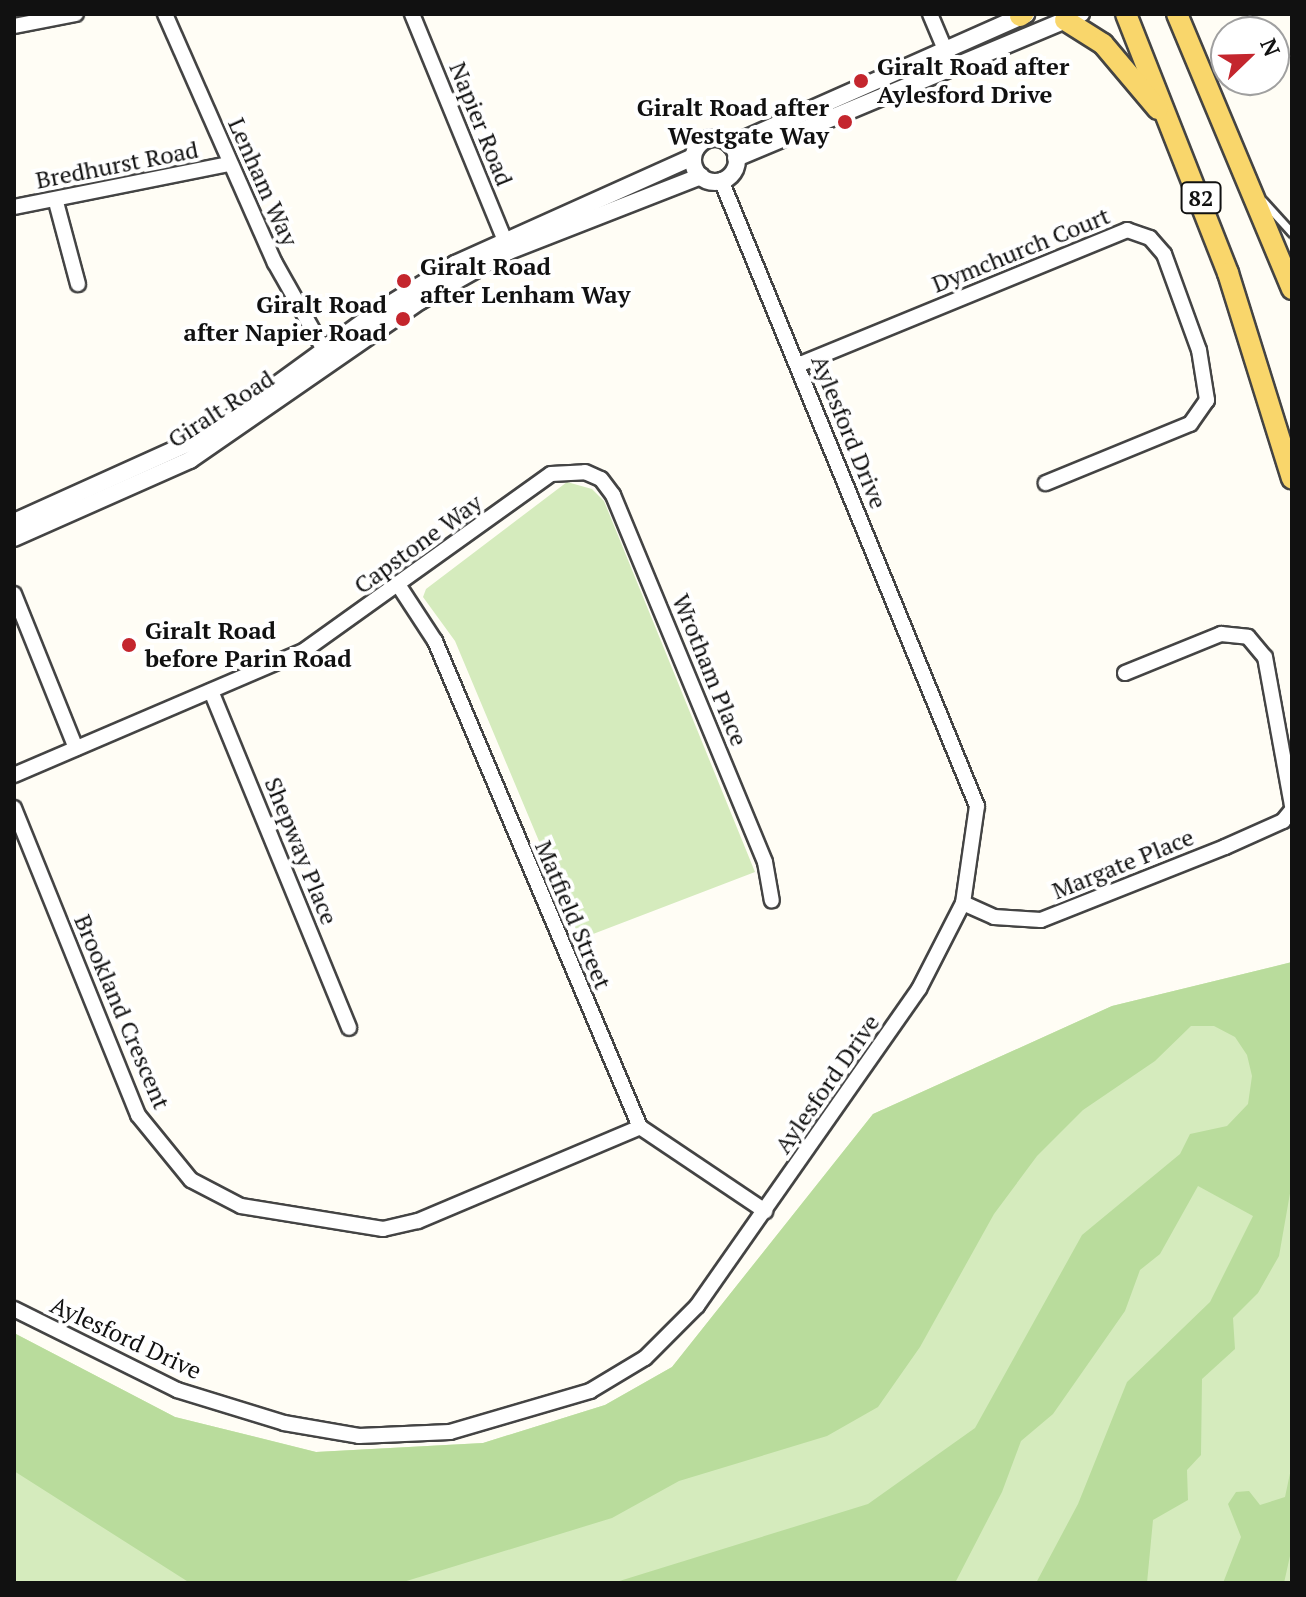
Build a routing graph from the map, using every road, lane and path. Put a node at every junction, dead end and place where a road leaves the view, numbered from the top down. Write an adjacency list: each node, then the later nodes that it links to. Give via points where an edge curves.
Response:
1 (76, 14): 10 (street)
2 (165, 14): 16 (street, Lenham Way)
3 (412, 14): 23 (street, Napier Road)
4 (930, 14): 12 (street)
5 (1126, 14): 13 (main road, 82)
6 (1177, 14): 11 (main road, 82)
7 (1184, 14): 11 (main road)
8 (1023, 15): 12 (street)
9 (1073, 17): 12 (street); 13 (main road)
10 (14, 26)
11 (1187, 38): 19 (main road, 82)
12 (948, 58): 14 (street)
13 (1171, 124): 29 (main road, 82, via 1228,273)
14 (733, 152): 15 (street, via 710,138); 18 (street, via 733,172)
15 (693, 157): 17 (street); 23 (street, Giralt Road)
16 (229, 164): 20 (street, Bredhurst Road); 26 (street, Lenham Way)
17 (701, 176): 18 (street); 23 (street, Giralt Road)
18 (721, 180): 27 (street, Aylesford Drive)
19 (1253, 191): 22 (lane); 25 (main road, 82)
20 (56, 202): 21 (street, Bredhurst Road); 24 (street)
21 (14, 207)
22 (1292, 233)
23 (507, 244): 26 (street, Giralt Road, via 411,289)
24 (78, 284)
25 (1292, 289)
26 (328, 356): 31 (street, Giralt Road, via 209,434); 32 (street, Giralt Road, via 190,460)
27 (798, 365): 30 (street, Dymchurch Court, via 1127,230 1150,238 1164,254 1199,350 1207,400 1190,424); 42 (street, Aylesford Drive, via 977,806)
28 (585, 472): 33 (street, Capstone Way, via 551,474); 41 (street, Wrotham Place, via 601,479 613,495 765,862)
29 (1292, 478)
30 (1046, 483)
31 (14, 522)
32 (14, 538)
33 (399, 586): 36 (street, Capstone Way, via 305,650); 44 (street, Matfield Street, via 435,641)
34 (14, 594): 37 (street)
35 (1125, 673): 40 (street, Margate Place, via 1221,634 1248,637 1265,657)
36 (211, 691): 37 (street, Capstone Way); 43 (street, Shepway Place)
37 (76, 748): 38 (street, Capstone Way)
38 (14, 775)
39 (14, 808): 44 (street, Brookland Crescent, via 138,1115 191,1180 241,1206 383,1229 418,1221)
40 (1292, 808): 42 (street, Margate Place, via 1283,821 1225,847 1041,920 994,917)
41 (772, 900)
42 (963, 903): 45 (street, Aylesford Drive, via 919,989)
43 (349, 1028)
44 (640, 1127): 45 (street)
45 (765, 1211): 46 (street, Aylesford Drive, via 697,1306 645,1358 590,1391 450,1432 359,1436 284,1423 177,1390)
46 (14, 1309)

